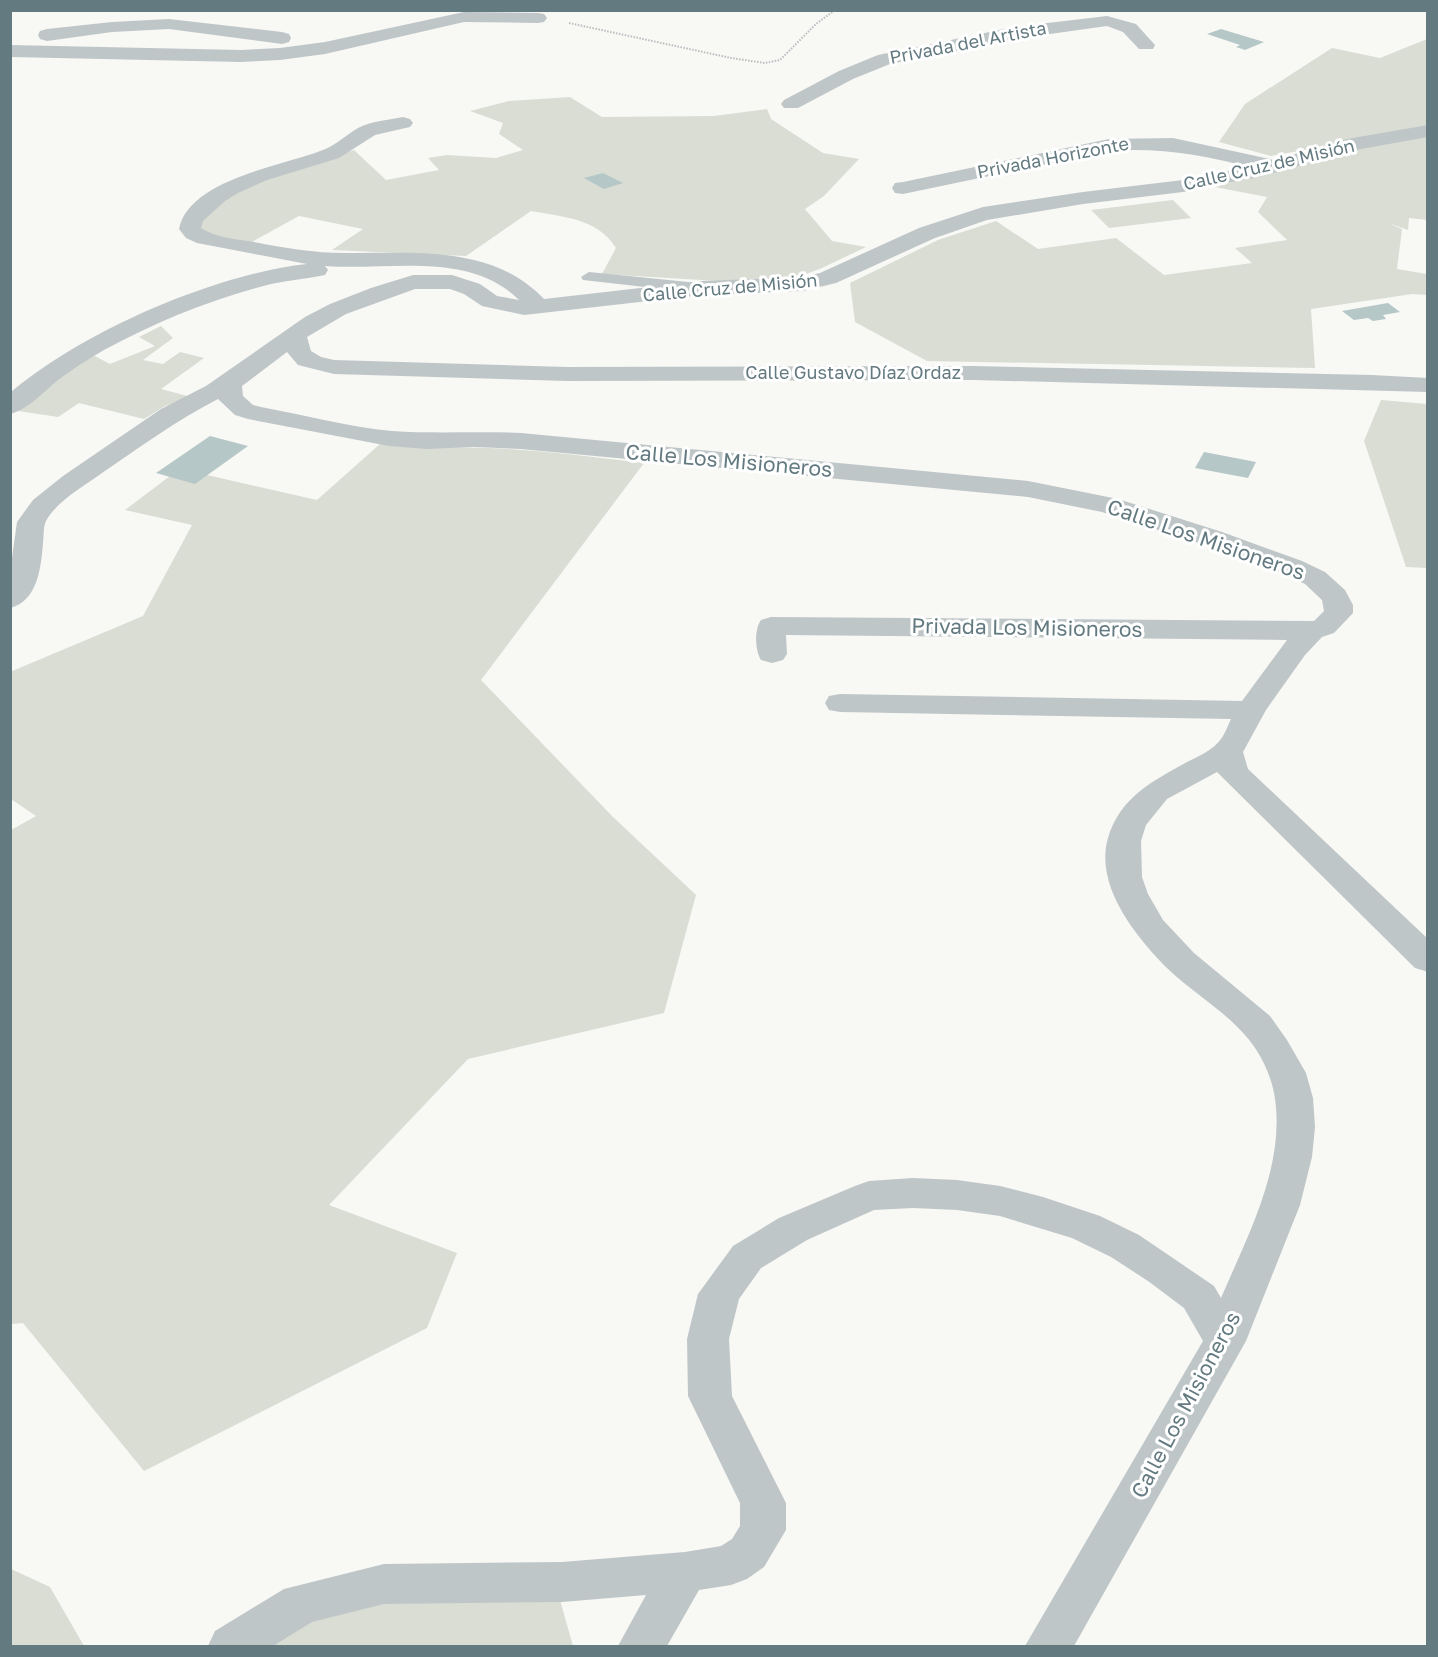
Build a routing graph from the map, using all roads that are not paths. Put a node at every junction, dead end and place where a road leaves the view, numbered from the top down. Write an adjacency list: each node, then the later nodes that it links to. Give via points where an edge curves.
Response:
1 (260, 13): 5 (street)
2 (1024, 14): 8 (street, via 908,39)
3 (538, 18): 4 (street, via 464,17)
4 (376, 36): 5 (street); 9 (street, via 325,48 251,56)
5 (269, 38): 6 (street, via 207,27 151,24)
6 (10, 39)
7 (1146, 45): 8 (street, Privada del Artista, via 1121,22 1107,21 1014,33)
8 (934, 49): 10 (street, Privada del Artista, via 868,65)
9 (10, 51)
10 (791, 104)
11 (403, 123): 20 (street, via 368,131 332,154 230,188 190,224 193,233 277,254 468,265 510,281)
12 (1428, 131): 13 (street, Calle Cruz de Misión)
13 (1347, 146): 14 (street); 15 (street, Calle Cruz de Misión)
14 (1417, 153)
15 (1274, 166): 16 (street, Privada Horizonte, via 1183,144 1134,142); 19 (street, Calle Cruz de Misión, via 1183,186 982,214 927,232 816,282)
16 (903, 188)
17 (589, 278): 19 (lane)
18 (426, 281): 20 (street, Calle Cruz de Misión, via 464,285 490,301 510,307); 21 (street, Calle Cruz de Misión, via 338,309); 24 (street, via 315,270 245,284 174,309 90,346 54,369)
19 (702, 288): 20 (street, Calle Cruz de Misión)
20 (540, 308)
21 (295, 337): 22 (street, Calle Cruz de Misión); 23 (street, Calle Gustavo Díaz Ordaz, via 299,354 333,367 567,374 974,373 1361,381)
22 (236, 378): 25 (street, Calle Cruz de Misión, via 170,414 43,506 31,522 27,565 17,593); 26 (street, Calle Los Misioneros, via 230,384 230,398 244,410 389,438 521,441 1028,489 1108,504 1315,578 1339,605 1333,621)
23 (1428, 386)
24 (10, 406)
25 (10, 599)
26 (1312, 631): 27 (street, Privada Los Misioneros, via 771,626); 29 (street, Calle Los Misioneros, via 1294,649)
27 (772, 654)
28 (840, 703): 29 (street)
29 (1251, 710): 30 (street, Calle Los Misioneros)
30 (1227, 751): 31 (street, via 1233,772); 32 (street, Calle Los Misioneros, via 1156,792 1130,823 1123,860 1131,894 1149,926 1181,961 1257,1026 1287,1073 1294,1098 1296,1127 1280,1205)
31 (1428, 960)
32 (1225, 1341): 33 (street, via 1199,1297 1125,1246 1086,1227 1000,1201 924,1193 869,1196 793,1229 747,1257 719,1294 708,1339 710,1396 763,1503 763,1530 748,1553 731,1565); 36 (street, Calle Los Misioneros)
33 (685, 1572): 34 (street, via 562,1582 384,1584 301,1604); 35 (street)
34 (232, 1647)
35 (642, 1647)
36 (1048, 1647)

